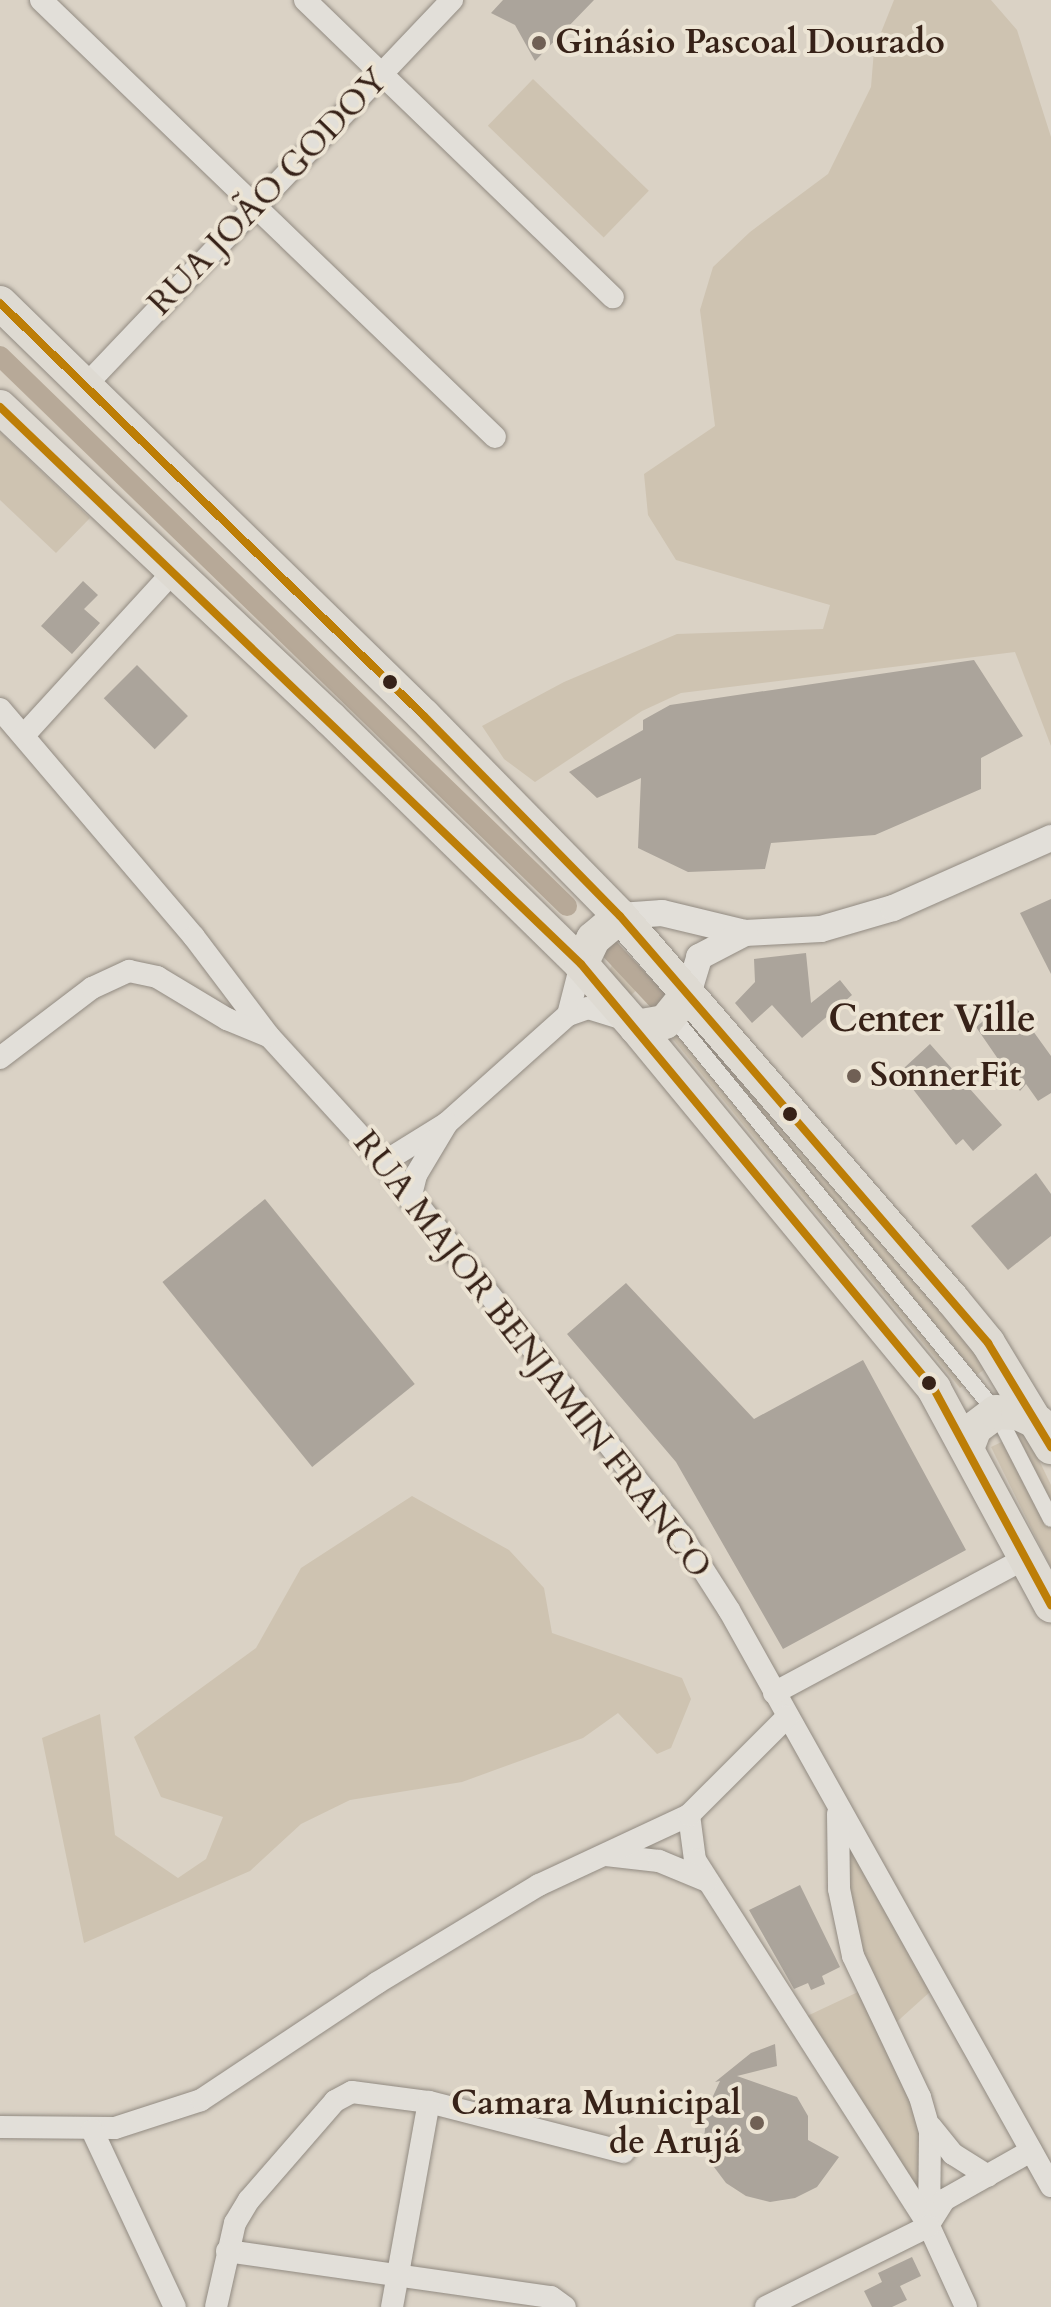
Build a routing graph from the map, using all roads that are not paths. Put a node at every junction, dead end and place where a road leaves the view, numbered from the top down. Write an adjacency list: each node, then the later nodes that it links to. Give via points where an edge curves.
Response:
1 (41, 0): 5 (street)
2 (305, 0): 4 (street)
3 (452, 0): 4 (street, RUA JOÃO GODOY)
4 (382, 74): 5 (street, RUA JOÃO GODOY); 6 (street)
5 (257, 206): 8 (street, RUA JOÃO GODOY); 10 (street)
6 (613, 297)
7 (0, 303): 8 (main road)
8 (85, 386): 15 (main road)
9 (0, 407): 11 (main road)
10 (495, 437)
11 (175, 570): 13 (street); 17 (main road)
12 (0, 709): 13 (street, RUA MAJOR BENJAMIN FRANCO)
13 (25, 734): 21 (street, RUA MAJOR BENJAMIN FRANCO)
14 (1051, 838): 16 (street, via 893,908 821,929)
15 (620, 916): 16 (street, via 662,913); 17 (main road, via 593,939); 18 (main road)
16 (745, 933): 18 (street, via 699,957)
17 (581, 964): 19 (street); 20 (main road)
18 (680, 1005): 20 (main road, via 657,1026); 26 (street); 27 (main road, via 961,1310)
19 (568, 1015): 20 (street, via 600,1010); 23 (street)
20 (636, 1027): 28 (main road, via 899,1343)
21 (269, 1036): 22 (street, via 227,1019 157,977 129,971 92,988); 24 (street, RUA MAJOR BENJAMIN FRANCO)
22 (5, 1044)
23 (447, 1123): 24 (street); 25 (street, via 416,1175)
24 (384, 1162): 25 (street, RUA MAJOR BENJAMIN FRANCO)
25 (410, 1199): 32 (street, RUA MAJOR BENJAMIN FRANCO, via 681,1535)
26 (996, 1412): 27 (main road, via 1018,1413); 28 (main road, via 975,1428); 29 (street)
27 (1045, 1435)
28 (968, 1446): 30 (main road)
29 (1051, 1519)
30 (1026, 1558): 31 (main road); 32 (street)
31 (1051, 1605)
32 (774, 1693): 33 (street, RUA MAJOR BENJAMIN FRANCO)
33 (787, 1717): 34 (street, RUA MAJOR BENJAMIN FRANCO); 35 (street)
34 (838, 1809): 39 (street, via 839,1889 853,1956); 42 (street, RUA MAJOR BENJAMIN FRANCO)
35 (689, 1815): 36 (street); 37 (street, via 695,1860)
36 (601, 1855): 37 (street, via 659,1861); 41 (street, via 539,1885 377,1983 201,2100 149,2121)
37 (710, 1883): 46 (street)
38 (429, 2102): 43 (street); 47 (street, via 367,2091 343,2096 249,2200); 48 (street)
39 (926, 2119): 44 (street, via 953,2154); 46 (street, via 934,2162)
40 (0, 2127): 41 (street)
41 (92, 2130): 49 (street)
42 (1031, 2151): 44 (street); 45 (street, RUA MAJOR BENJAMIN FRANCO)
43 (624, 2152)
44 (988, 2176): 46 (street, via 944,2200)
45 (1051, 2186)
46 (929, 2226): 53 (street); 54 (street)
47 (227, 2251): 48 (street); 50 (street)
48 (398, 2277): 51 (street); 52 (street, via 551,2297)
49 (175, 2307)
50 (216, 2307)
51 (392, 2307)
52 (565, 2307)
53 (766, 2307)
54 (966, 2307)

